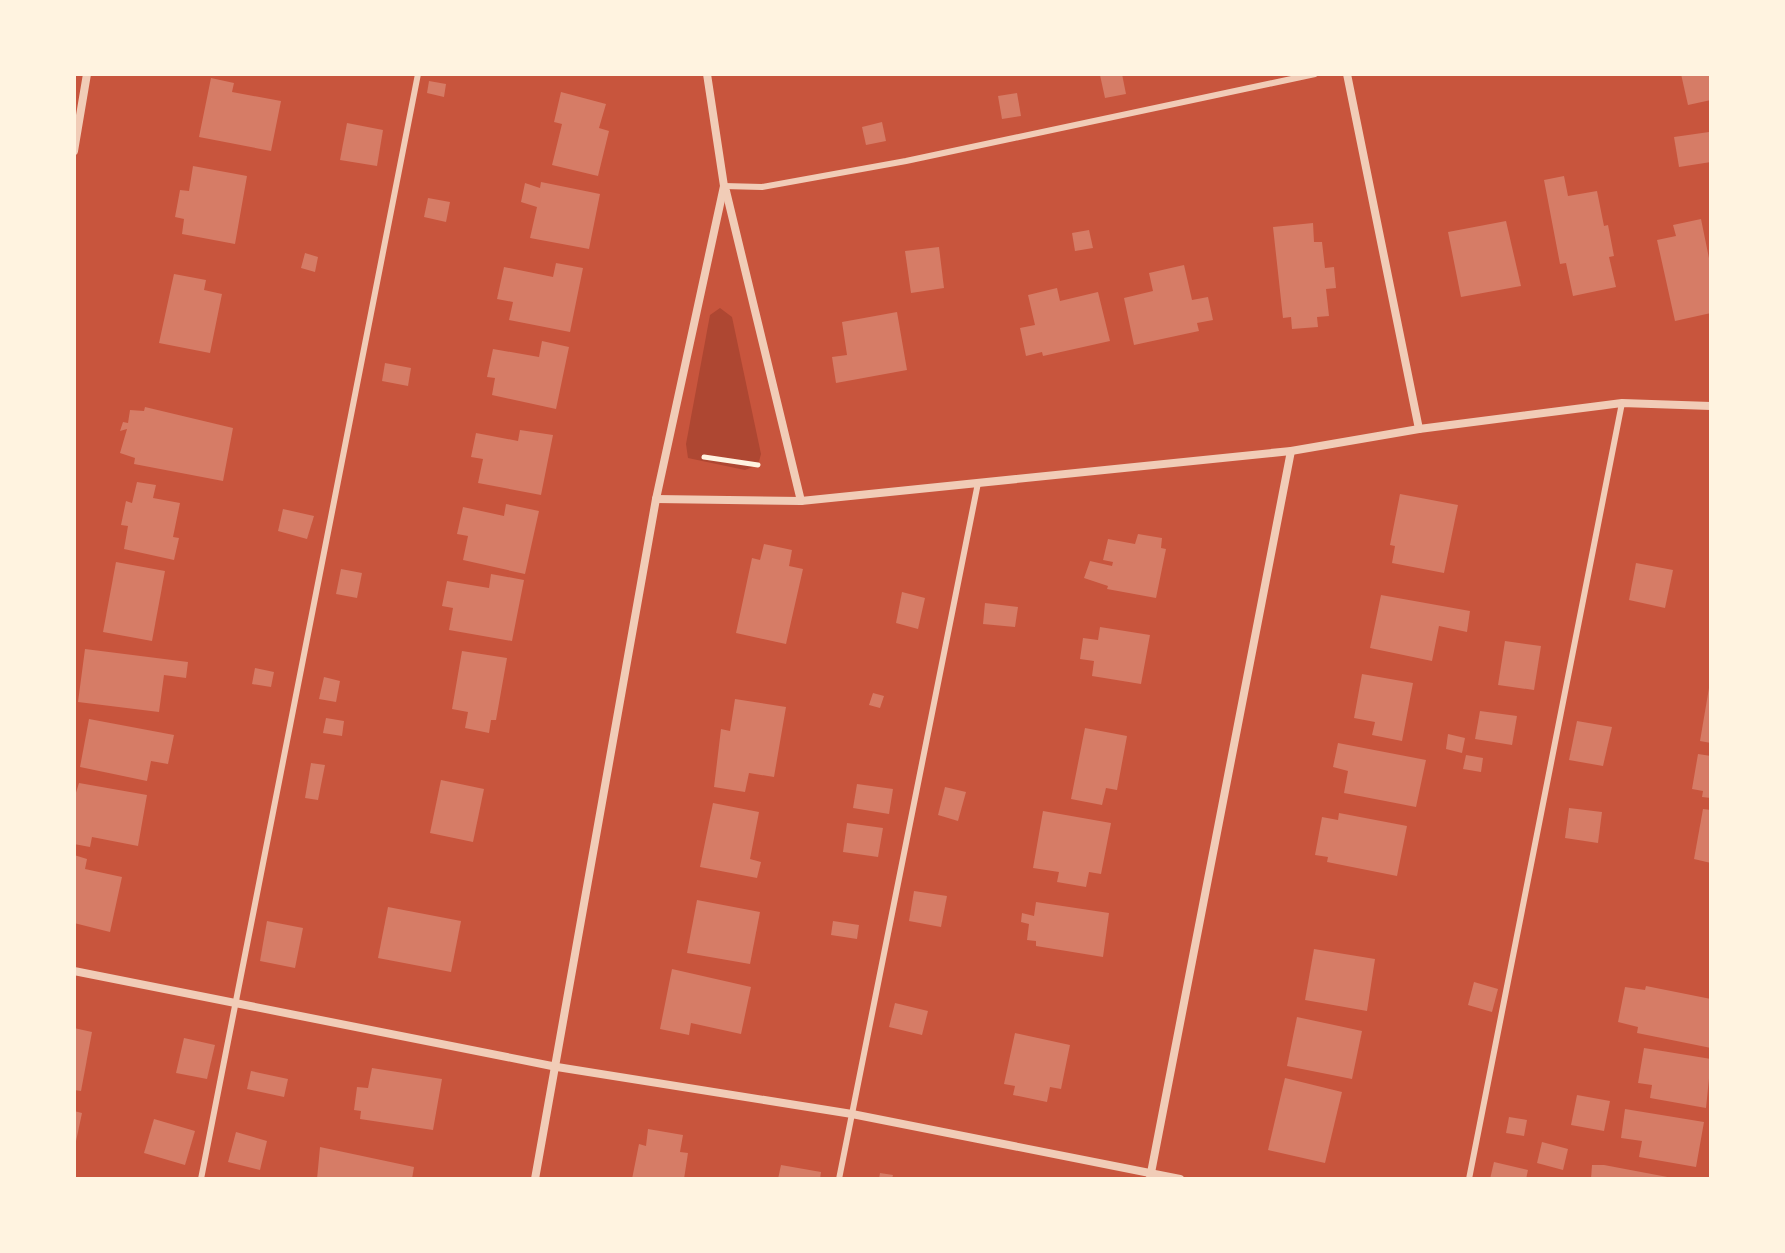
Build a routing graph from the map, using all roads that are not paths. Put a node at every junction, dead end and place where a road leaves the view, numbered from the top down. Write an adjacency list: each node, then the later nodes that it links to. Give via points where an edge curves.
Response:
1 (87, 74): 6 (street)
2 (418, 74): 16 (lane)
3 (707, 74): 7 (street)
4 (1315, 74): 7 (lane, via 906,161 762,187)
5 (1347, 74): 10 (street)
6 (74, 151)
7 (724, 186): 13 (street); 14 (street)
8 (1622, 403): 9 (street); 10 (street); 24 (lane)
9 (1711, 406)
10 (1419, 429): 11 (street)
11 (1291, 451): 12 (street); 19 (street)
12 (978, 483): 14 (street); 18 (lane)
13 (656, 499): 14 (street); 17 (street)
14 (801, 501)
15 (74, 971): 16 (street)
16 (233, 1003): 17 (street); 20 (lane)
17 (557, 1067): 18 (street); 21 (street)
18 (852, 1114): 19 (street); 22 (lane)
19 (1150, 1176): 23 (street)
20 (201, 1179)
21 (535, 1179)
22 (839, 1179)
23 (1180, 1179)
24 (1469, 1179)

